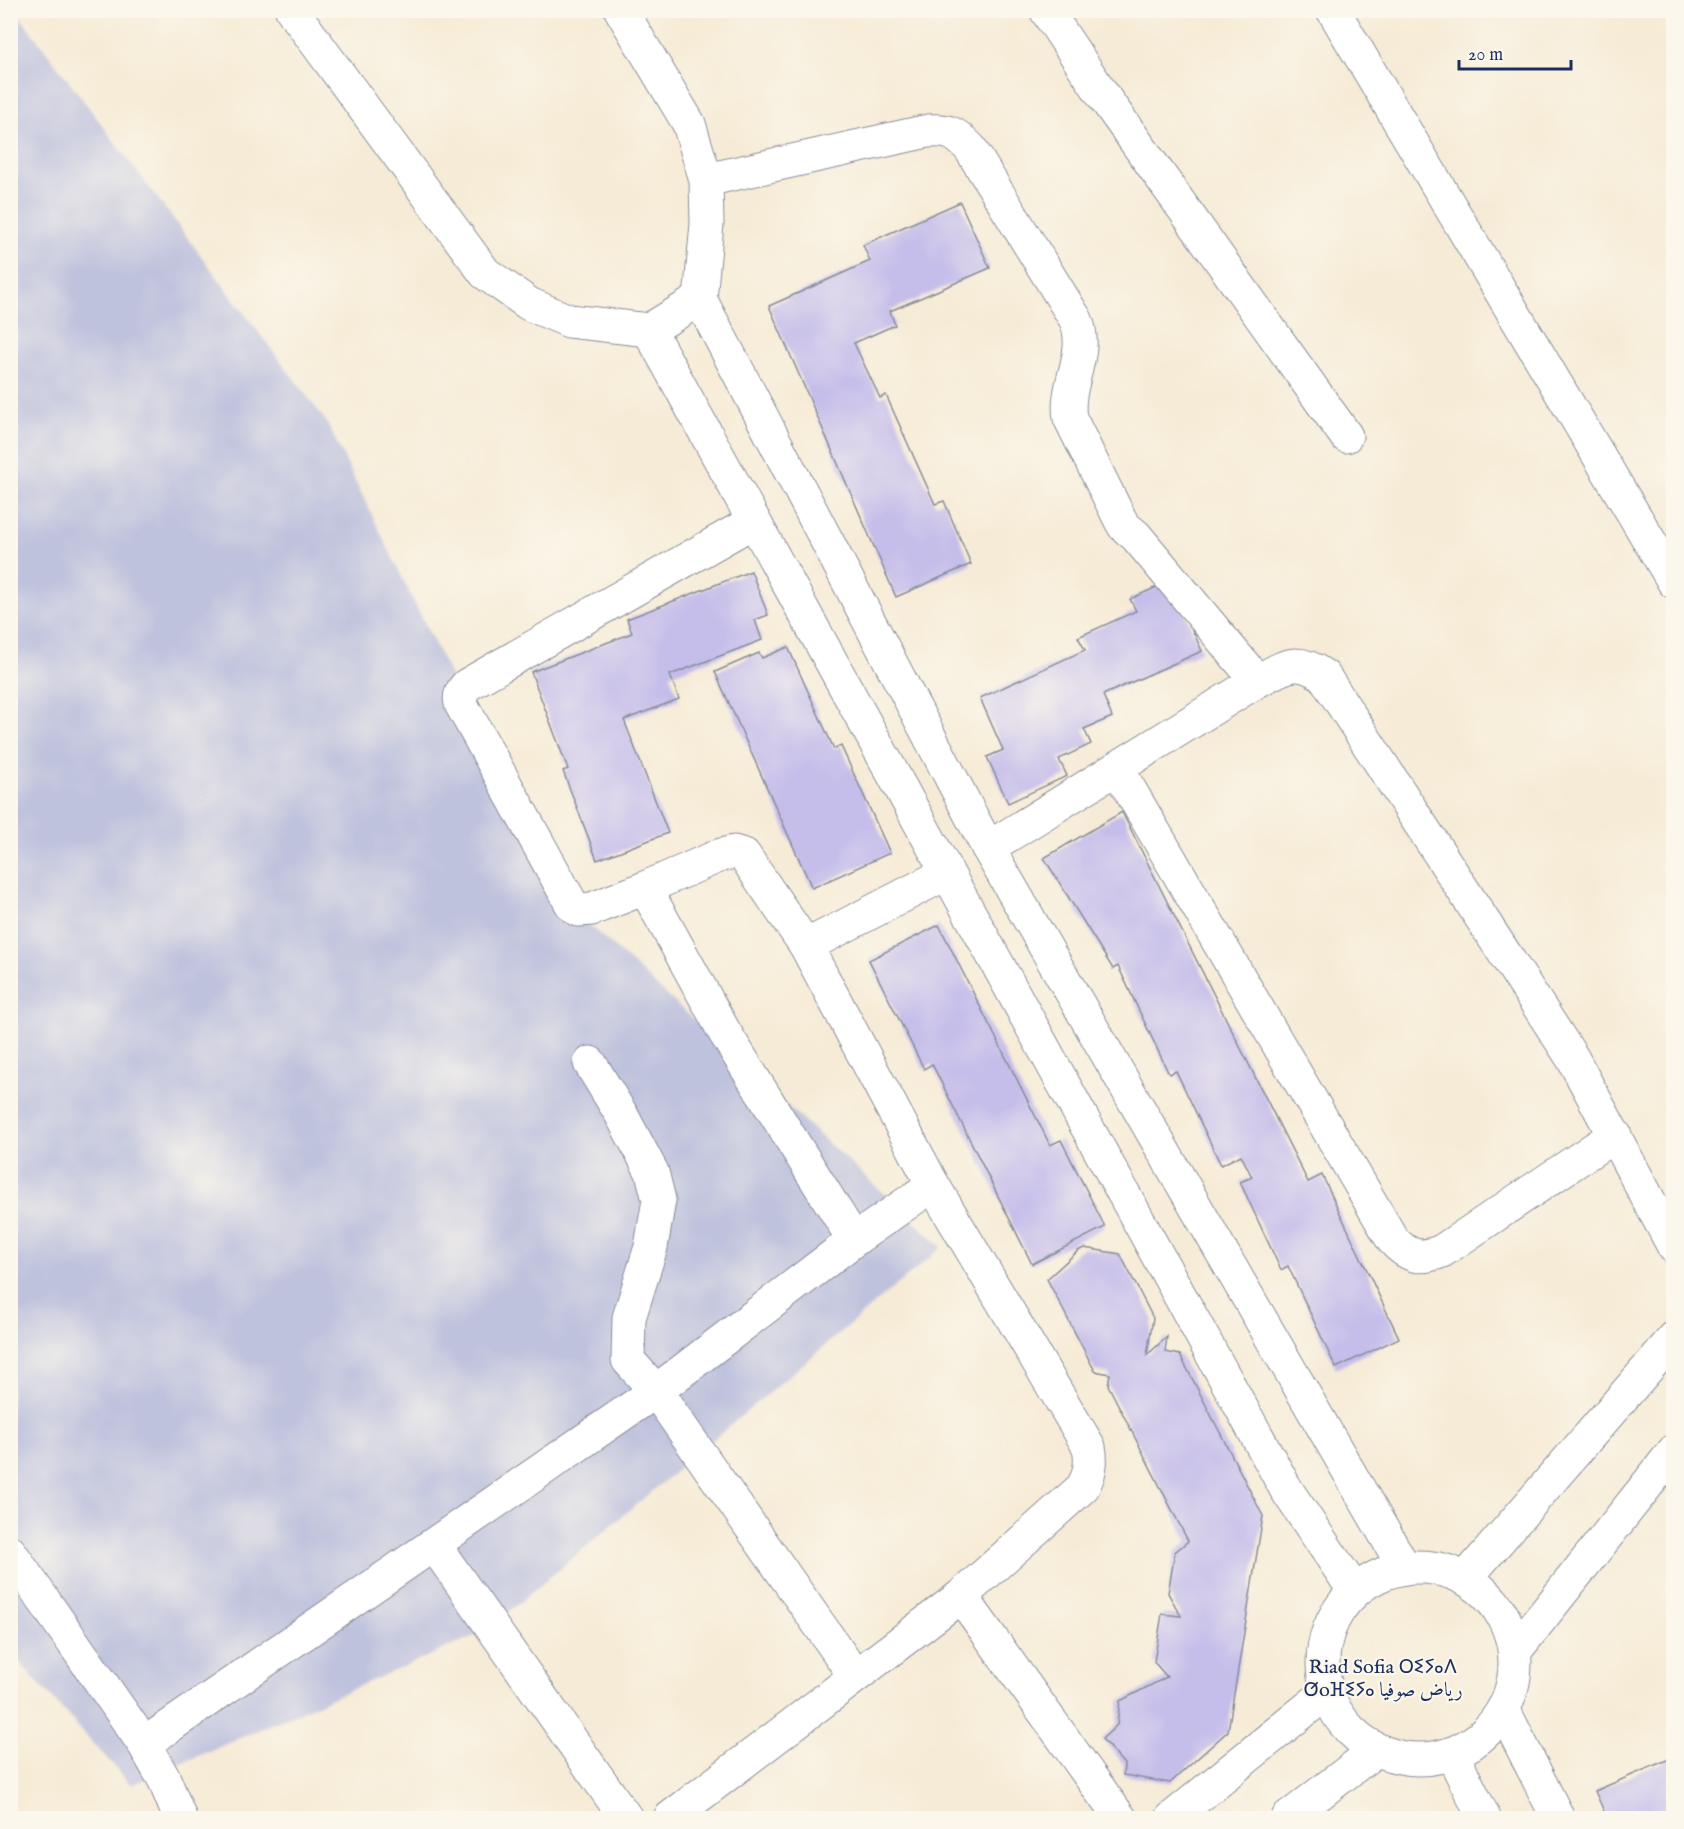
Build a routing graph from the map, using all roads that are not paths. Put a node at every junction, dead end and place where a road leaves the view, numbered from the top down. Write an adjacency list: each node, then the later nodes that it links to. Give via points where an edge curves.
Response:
1 (292, 10): 7 (street, via 485,273 529,304 569,321)
2 (621, 10): 5 (street, via 689,124)
3 (1046, 10): 8 (street)
4 (1333, 10): 10 (street)
5 (706, 180): 6 (street, via 707,224); 11 (street, via 928,131 945,130 959,137 977,159 1080,329 1081,349 1069,400 1070,418 1120,519)
6 (700, 299): 7 (street); 13 (street)
7 (649, 330): 9 (street)
8 (1346, 436)
9 (754, 521): 14 (street); 15 (street, via 467,685 459,697 572,905 578,910 592,909)
10 (1674, 582)
11 (1257, 681): 12 (street); 18 (street, via 1297,664 1324,676 1556,1031)
12 (1117, 768): 13 (street); 18 (street, via 1392,1239 1402,1250 1415,1256 1442,1251)
13 (988, 848): 27 (street)
14 (947, 873): 16 (street); 29 (street, via 1286,1489)
15 (645, 888): 16 (street, via 721,855 744,855); 20 (street, via 725,1033)
16 (806, 946): 19 (street)
17 (590, 1063): 23 (street, via 652,1172 659,1200 651,1247 629,1318 628,1359)
18 (1615, 1135): 21 (street)
19 (933, 1185): 20 (street); 30 (street, via 1089,1447 1092,1459 1083,1487)
20 (854, 1240): 23 (street)
21 (1674, 1248)
22 (1674, 1338): 28 (street)
23 (656, 1391): 25 (street); 32 (street)
24 (1674, 1451): 31 (street)
25 (435, 1546): 35 (street); 39 (street)
26 (10, 1552): 35 (street)
27 (1404, 1567): 28 (street, via 1425,1566); 29 (street, via 1377,1575)
28 (1466, 1578): 31 (street, via 1490,1597 1507,1623)
29 (1354, 1590): 33 (street, via 1331,1620 1321,1656)
30 (962, 1596): 32 (street); 41 (street)
31 (1515, 1652): 34 (street, via 1514,1682)
32 (855, 1676): 40 (street)
33 (1326, 1694): 36 (street, via 1345,1727); 42 (street)
34 (1503, 1711): 37 (street, via 1482,1737); 45 (street)
35 (144, 1744): 38 (street)
36 (1376, 1750): 37 (street, via 1414,1760); 43 (street)
37 (1452, 1754): 44 (street)
38 (180, 1818)
39 (626, 1818)
40 (670, 1818)
41 (1120, 1818)
42 (1172, 1818)
43 (1288, 1818)
44 (1484, 1818)
45 (1558, 1818)

